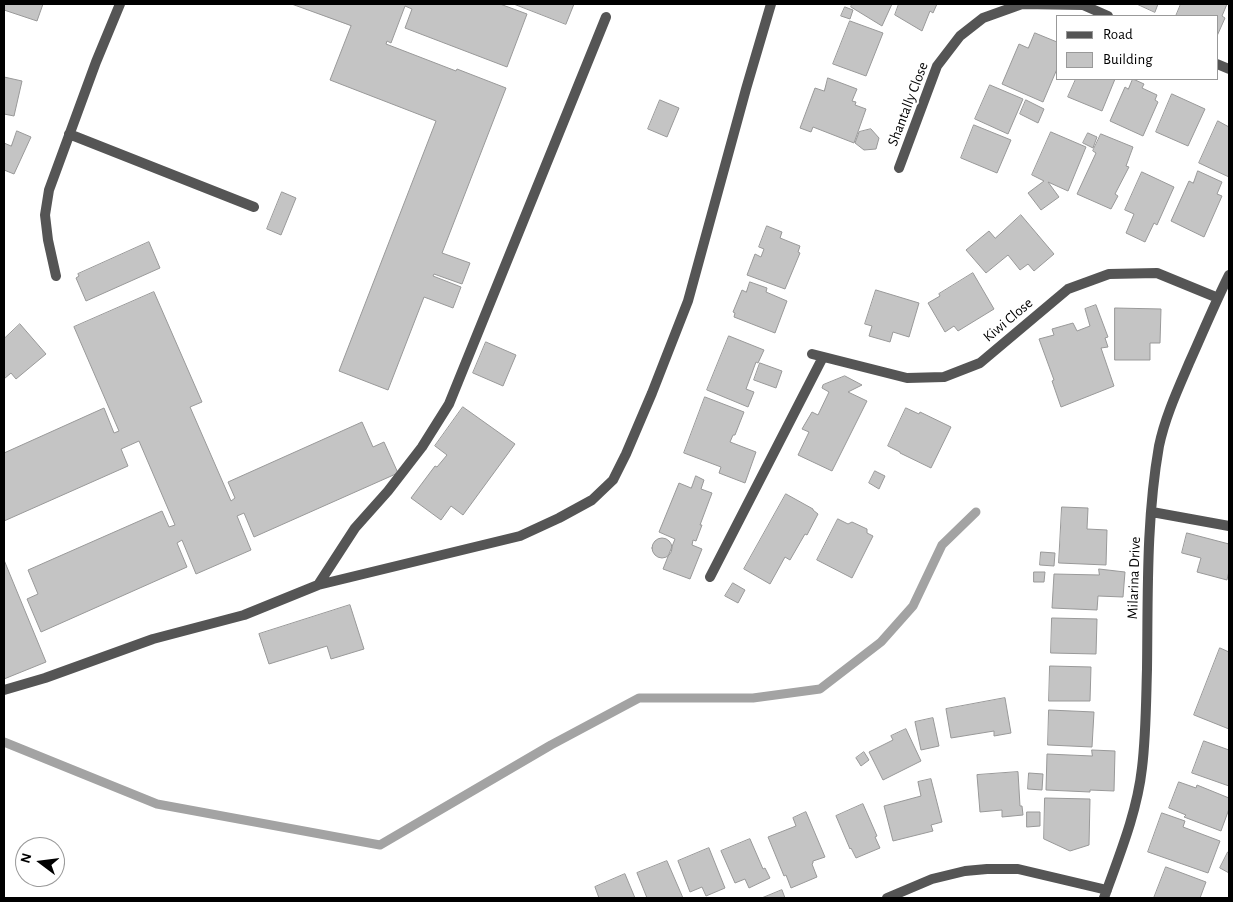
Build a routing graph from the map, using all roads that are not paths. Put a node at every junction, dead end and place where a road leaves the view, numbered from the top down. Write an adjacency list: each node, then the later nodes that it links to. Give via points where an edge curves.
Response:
1 (120, 4): 5 (street)
2 (771, 4): 16 (street, via 688,301 630,446 613,480 592,500 520,536)
3 (1106, 15): 6 (street, Shantally Close, via 1082,5 1022,4 983,18 960,36 937,66)
4 (606, 17): 16 (street, via 449,404 422,448 355,528)
5 (69, 134): 7 (street); 9 (street, via 45,215)
6 (899, 168)
7 (254, 207)
8 (1229, 275): 10 (street, Milarina Drive)
9 (56, 276)
10 (1218, 298): 12 (street, Kiwi Close, via 1157,273 1109,274 1068,289 980,363 944,377 907,378); 13 (street, Milarina Drive, via 1172,403 1160,444)
11 (812, 354): 12 (street, Kiwi Close)
12 (823, 357): 15 (street)
13 (1152, 512): 14 (street); 18 (street, Milarina Drive, via 1142,768 1127,835)
14 (1229, 526)
15 (710, 577)
16 (318, 585): 17 (street, via 244,615 153,639)
17 (4, 690)
18 (1105, 894): 19 (street, Milarina Drive, via 1018,869 987,869 932,879)
19 (888, 898)

